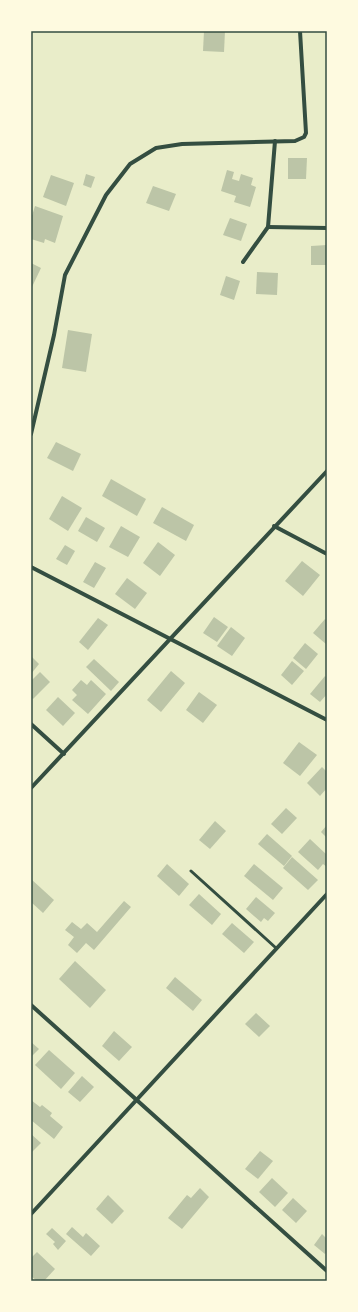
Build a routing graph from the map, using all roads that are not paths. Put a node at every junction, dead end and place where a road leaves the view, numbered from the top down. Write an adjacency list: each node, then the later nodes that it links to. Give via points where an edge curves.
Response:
1 (300, 31): 2 (street, via 306,133 304,137 295,141)
2 (275, 141): 3 (street); 6 (street, via 182,144 156,148 130,164 106,195 65,275)
3 (268, 227): 4 (street); 5 (street)
4 (327, 228)
5 (243, 262)
6 (31, 434)
7 (327, 471): 8 (street)
8 (274, 526): 9 (street); 11 (street)
9 (327, 554)
10 (31, 567): 11 (street)
11 (170, 640): 12 (street); 14 (street)
12 (327, 720)
13 (31, 724): 14 (street)
14 (64, 754): 15 (street)
15 (31, 788)
16 (191, 871): 18 (lane)
17 (327, 894): 18 (street)
18 (276, 948): 20 (street)
19 (31, 1005): 20 (street)
20 (136, 1100): 21 (street); 22 (street)
21 (31, 1214)
22 (327, 1271)

